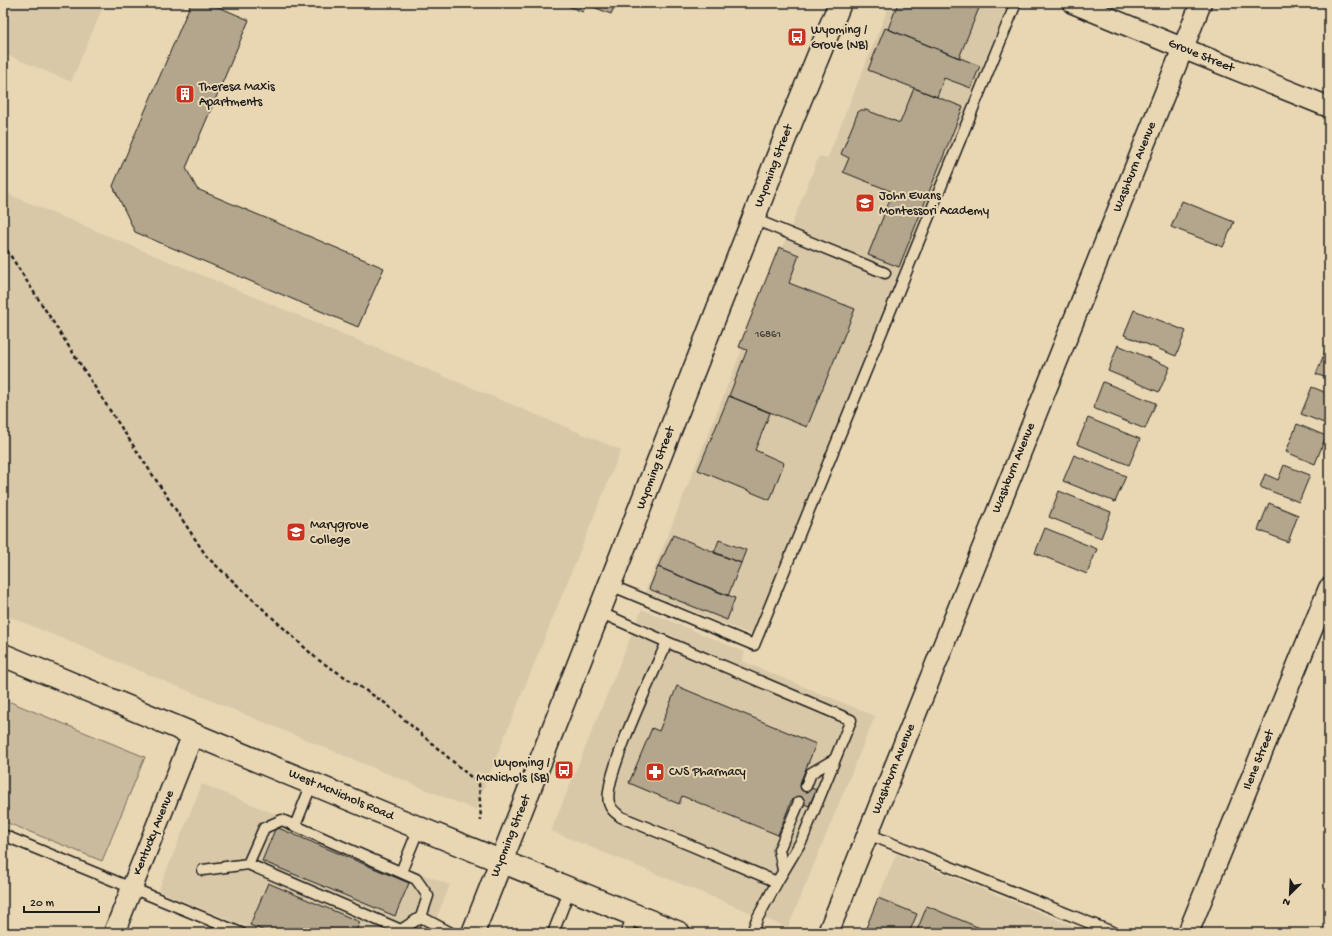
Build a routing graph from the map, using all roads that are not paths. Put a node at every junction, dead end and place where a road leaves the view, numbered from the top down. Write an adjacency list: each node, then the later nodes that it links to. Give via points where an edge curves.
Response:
1 (840, 3): 7 (street, Wyoming Street)
2 (1016, 3): 9 (lane, via 754,645)
3 (1073, 3): 5 (street, Grove Street)
4 (1201, 3): 5 (street, Washburn Avenue)
5 (1182, 48): 6 (street, Grove Street); 21 (street, Washburn Avenue)
6 (1329, 107)
7 (754, 218): 8 (lane); 9 (street, Wyoming Street)
8 (885, 273)
9 (610, 585): 11 (street, Wyoming Street)
10 (1329, 588): 43 (street, Ilene Street)
11 (599, 612): 12 (lane); 23 (street, Wyoming Street)
12 (667, 642): 15 (lane, via 851,720); 28 (lane, via 619,754 610,787 609,803 621,817)
13 (3, 654): 14 (street, West McNichols Road)
14 (193, 734): 16 (street, West McNichols Road); 29 (street, Kentucky Avenue)
15 (835, 759): 17 (lane, via 811,773); 26 (lane, via 802,840)
16 (312, 783): 19 (lane); 20 (street, West McNichols Road)
17 (806, 786)
18 (799, 802): 26 (lane, via 779,850)
19 (295, 826): 24 (lane, via 282,820 264,828); 27 (lane, via 316,840)
20 (419, 828): 23 (street, West McNichols Road); 27 (lane)
21 (868, 834): 41 (street, Washburn Avenue); 42 (lane)
22 (3, 835): 29 (lane)
23 (502, 862): 30 (street, West McNichols Road); 37 (street, Wyoming Street)
24 (248, 864): 25 (lane); 33 (lane, via 324,891 378,915)
25 (203, 870)
26 (783, 870): 28 (lane)
27 (397, 873): 31 (lane, via 416,879 428,896)
28 (777, 882): 40 (lane)
29 (132, 889): 34 (street, Kentucky Avenue); 35 (lane)
30 (570, 889): 32 (street, West McNichols Road); 38 (lane)
31 (421, 917): 33 (lane); 36 (lane)
32 (630, 924): 39 (street, West McNichols Road)
33 (401, 931)
34 (114, 933)
35 (241, 933)
36 (451, 933)
37 (473, 933)
38 (553, 933)
39 (679, 933)
40 (752, 933)
41 (828, 933)
42 (1115, 933)
43 (1188, 933)

